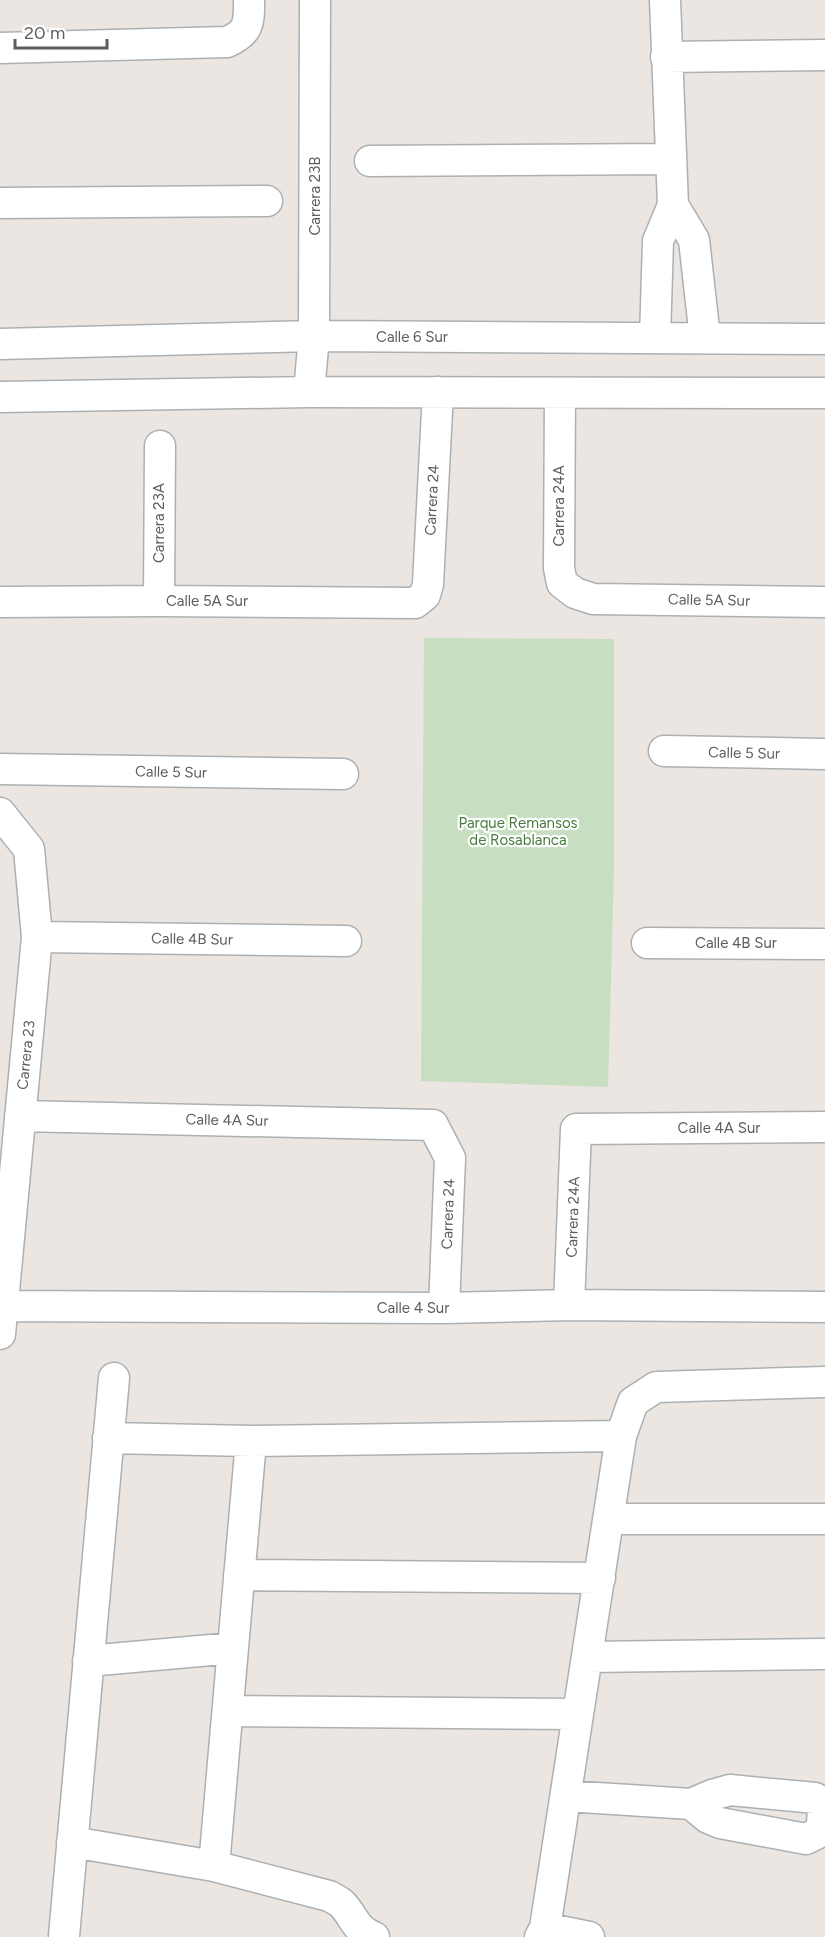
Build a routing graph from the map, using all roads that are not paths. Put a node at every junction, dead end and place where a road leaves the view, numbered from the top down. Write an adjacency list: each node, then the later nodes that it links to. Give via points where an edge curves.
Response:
1 (249, 0): 4 (street, via 246,29 228,42)
2 (315, 0): 12 (street, Carrera 23B)
3 (665, 0): 6 (street)
4 (0, 48)
5 (825, 55): 6 (street)
6 (666, 57): 7 (street)
7 (670, 159): 8 (street); 11 (street)
8 (370, 161)
9 (267, 201): 10 (street)
10 (0, 203)
11 (673, 206): 13 (street, via 658,241); 14 (street, via 694,240)
12 (314, 336): 13 (street, Calle 6 Sur); 16 (street, Calle 6 Sur); 17 (street, Carrera 23B)
13 (655, 338): 14 (street, Calle 6 Sur)
14 (705, 338): 15 (street, Calle 6 Sur)
15 (825, 339)
16 (0, 344)
17 (309, 392): 18 (street); 21 (street)
18 (438, 392): 19 (street); 27 (street, Carrera 24, via 428,584)
19 (560, 393): 20 (street); 23 (street, Carrera 24A, via 559,568 562,583)
20 (825, 393)
21 (0, 397)
22 (160, 446): 24 (street, Carrera 23A)
23 (593, 599): 26 (street, Calle 5A Sur)
24 (159, 601): 25 (street, Calle 5A Sur); 27 (street, Calle 5A Sur)
25 (0, 602)
26 (825, 602)
27 (415, 603)
28 (664, 752): 29 (street, Calle 5 Sur)
29 (825, 754)
30 (0, 769): 31 (street, Calle 5 Sur)
31 (343, 774)
32 (0, 813): 33 (street, Carrera 23, via 29,849)
33 (38, 937): 34 (street, Calle 4B Sur); 37 (street, Carrera 23)
34 (346, 941)
35 (647, 943): 36 (street, Calle 4B Sur)
36 (825, 944)
37 (20, 1116): 38 (street, Calle 4A Sur); 44 (street, Carrera 23)
38 (433, 1125): 43 (street, Carrera 24, via 450,1158)
39 (825, 1127): 40 (street, Calle 4A Sur)
40 (576, 1129): 41 (street, Carrera 24A)
41 (569, 1305): 42 (street, Calle 4 Sur); 43 (street, Calle 4 Sur)
42 (825, 1306)
43 (444, 1308): 44 (street, Calle 4 Sur)
44 (1, 1320)
45 (114, 1378): 48 (street)
46 (825, 1382): 47 (street, via 656,1387 633,1402)
47 (621, 1437): 49 (street); 50 (street)
48 (108, 1438): 49 (street); 57 (street)
49 (251, 1442): 52 (street)
50 (608, 1519): 51 (street); 53 (street)
51 (825, 1519)
52 (239, 1575): 53 (street); 54 (street)
53 (600, 1578): 56 (street)
54 (233, 1648): 57 (street); 58 (street)
55 (825, 1654): 56 (street)
56 (587, 1657): 59 (street)
57 (88, 1661): 62 (street)
58 (228, 1711): 59 (street); 63 (street)
59 (578, 1714): 60 (street)
60 (566, 1796): 61 (street); 65 (street)
61 (691, 1804)
62 (72, 1842): 63 (street); 66 (street)
63 (214, 1866): 64 (street, via 329,1896 342,1904)
64 (359, 1932)
65 (543, 1932): 67 (street)
66 (64, 1936)
67 (589, 1937)

